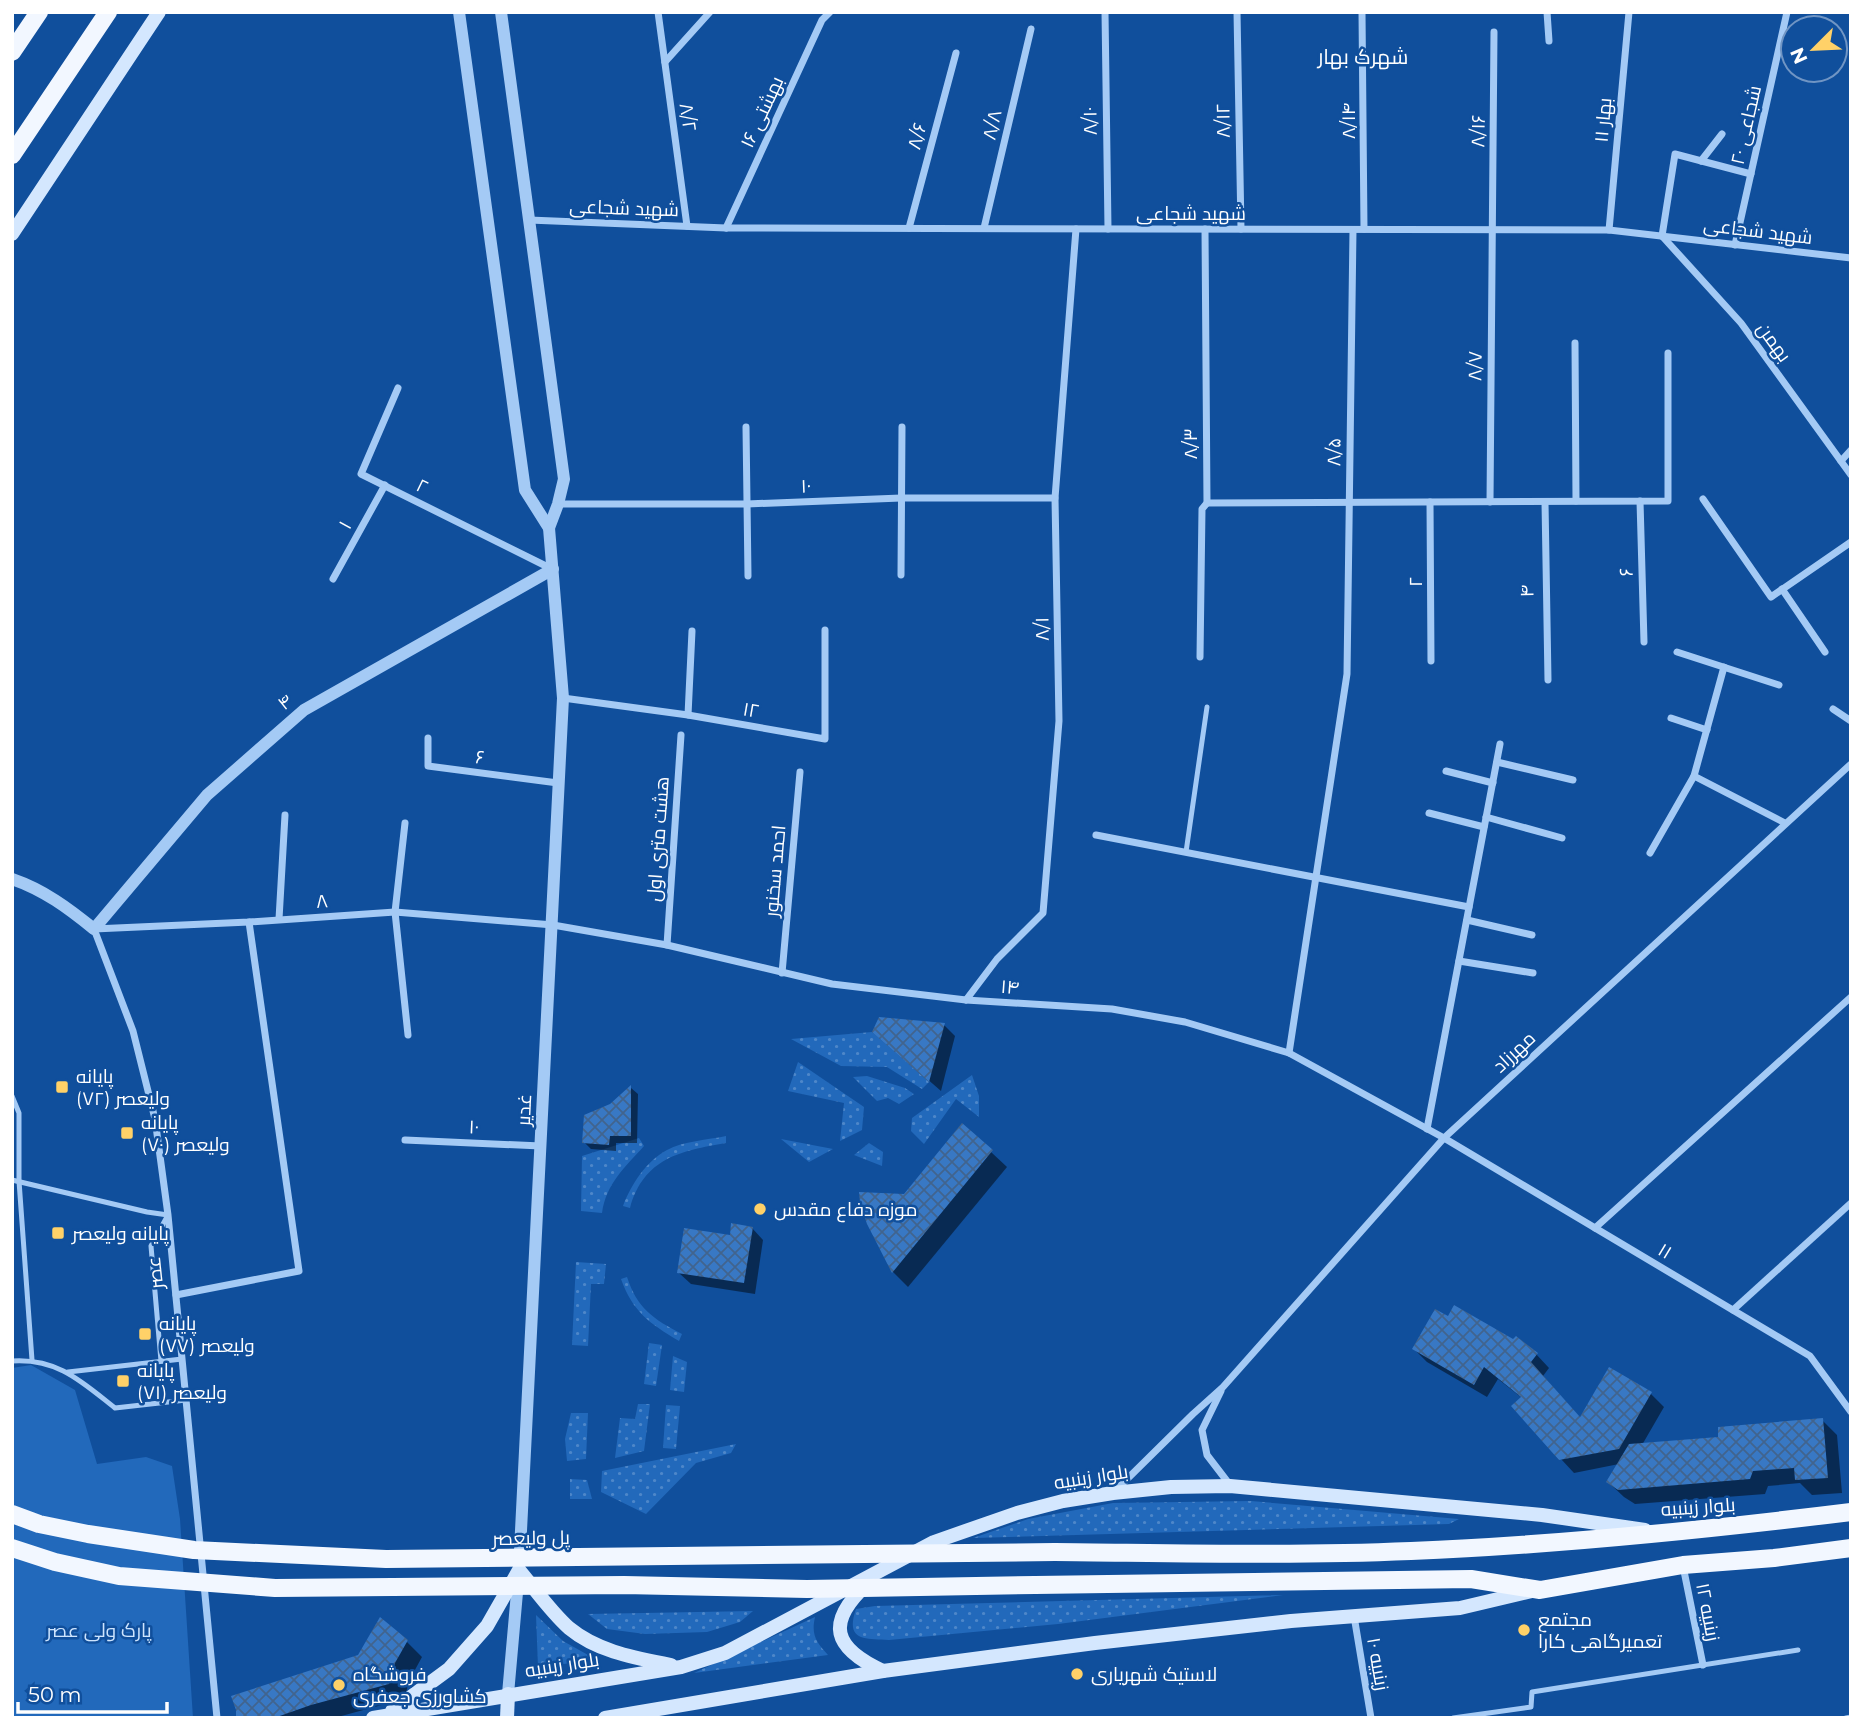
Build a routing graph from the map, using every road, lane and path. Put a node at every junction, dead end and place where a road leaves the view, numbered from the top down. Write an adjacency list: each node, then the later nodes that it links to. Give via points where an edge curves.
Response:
1 (39, 12): 18 (main road)
2 (108, 12): 22 (main road)
3 (159, 12): 38 (main road)
4 (459, 12): 63 (street, via 526,490)
5 (501, 12): 25 (street)
6 (658, 12): 20 (street, ۸/۲)
7 (710, 12): 20 (street)
8 (830, 12): 27 (street, ۱۶ بهشتی, via 822,20)
9 (1105, 12): 31 (street, ۸/۱۰)
10 (1237, 12): 33 (street, ۸/۱۲)
11 (1363, 12): 35 (street, ۸/۱۴)
12 (1547, 12): 17 (street)
13 (1629, 12): 37 (street, بهار ۱۱)
14 (1787, 12): 24 (street, شجاعی ۲۰)
15 (1031, 29): 29 (street, ۸/۸)
16 (1494, 32): 36 (street, ۸/۱۶)
17 (1549, 41)
18 (12, 52)
19 (956, 53): 28 (street, ۸/۶)
20 (664, 62): 26 (street, ۸/۲)
21 (1722, 134): 23 (street)
22 (13, 154)
23 (1701, 161): 24 (street); 39 (street, via 1675,154)
24 (1751, 174): 40 (street, شجاعی ۲۰)
25 (529, 220): 26 (street, شهید شجاعی); 61 (street, via 564,479)
26 (687, 226): 27 (street, شهید شجاعی)
27 (726, 228): 28 (street, شهید شجاعی)
28 (909, 228): 29 (street, شهید شجاعی)
29 (984, 229): 30 (street, شهید شجاعی)
30 (1076, 229): 31 (street, شهید شجاعی); 52 (street, ۸/۱)
31 (1108, 229): 32 (street, شهید شجاعی)
32 (1205, 229): 33 (street, شهید شجاعی); 60 (street, ۸/۳)
33 (1241, 229): 34 (street, شهید شجاعی)
34 (1353, 229): 35 (street, شهید شجاعی); 56 (street, ۸/۵)
35 (1364, 229): 36 (street, شهید شجاعی)
36 (1492, 230): 37 (street, شهید شجاعی); 58 (street, ۸/۷)
37 (1609, 230): 39 (street, شهید شجاعی)
38 (12, 234)
39 (1662, 236): 40 (street, شهید شجاعی); 48 (street, بهمن, via 1741,323)
40 (1735, 245): 41 (street, شهید شجاعی)
41 (1851, 258)
42 (1575, 343): 54 (street)
43 (1668, 353): 55 (street, via 1668,501)
44 (398, 388): 50 (street, ۲, via 361,474)
45 (902, 427): 51 (street)
46 (746, 428): 62 (street)
47 (1851, 450): 48 (street)
48 (1840, 461): 49 (street, بهمن)
49 (1851, 475)
50 (385, 485): 65 (street, ۲); 68 (street, ۱)
51 (901, 498): 52 (street, ۱۰); 62 (street, ۱۰); 66 (street)
52 (1055, 498): 123 (street, ۸/۱, via 1059,721 1043,913 997,959)
53 (1703, 499): 69 (street, via 1771,597)
54 (1576, 501): 55 (street); 59 (street)
55 (1640, 501): 72 (street, ۶)
56 (1349, 502): 57 (street); 60 (street); 108 (street, ۸/۵, via 1347,674)
57 (1430, 502): 58 (street); 76 (street, ۲)
58 (1490, 502): 59 (street)
59 (1545, 502): 78 (street, ۴)
60 (1207, 503): 75 (street, ۸/۳, via 1202,509)
61 (558, 504): 62 (street, ۱۰); 63 (street)
62 (747, 504): 67 (street)
63 (549, 528): 65 (street, غدیر)
64 (1851, 542): 69 (street)
65 (553, 569): 80 (street, غدیر); 116 (street, ۴, via 304,710 207,795)
66 (901, 575)
67 (748, 576)
68 (332, 579)
69 (1782, 589): 74 (street)
70 (825, 630): 83 (street, ۱۲, via 825,739)
71 (692, 631): 83 (street)
72 (1644, 642)
73 (1677, 652): 77 (street)
74 (1825, 652)
75 (1200, 657)
76 (1431, 661)
77 (1724, 667): 79 (street); 86 (street)
78 (1548, 680)
79 (1779, 685)
80 (563, 698): 83 (street, ۱۲); 96 (street, غدیر)
81 (1207, 707): 106 (lane)
82 (1833, 709): 85 (street)
83 (688, 715)
84 (1671, 718): 86 (street)
85 (1851, 721)
86 (1707, 730): 94 (street)
87 (681, 735): 118 (street, هشت متری اول)
88 (428, 738): 96 (street, ۶, via 428,766)
89 (1500, 744): 90 (street)
90 (1497, 762): 95 (street); 97 (street)
91 (1851, 764): 102 (street, مهرزاد)
92 (1446, 771): 97 (street)
93 (800, 772): 120 (street, احمد سخنور)
94 (1694, 776): 102 (street); 107 (street)
95 (1573, 780)
96 (558, 783): 115 (street, غدیر)
97 (1493, 783): 100 (street)
98 (1429, 813): 103 (street)
99 (285, 815): 112 (street)
100 (1486, 817): 103 (street); 105 (street)
101 (405, 823): 111 (street)
102 (1785, 823): 128 (street, مهرزاد)
103 (1484, 827): 110 (street)
104 (1096, 835): 106 (street)
105 (1562, 838)
106 (1186, 852): 108 (street)
107 (1650, 853)
108 (1316, 877): 110 (street); 125 (street, ۸/۵)
109 (12, 879): 116 (street, عصر, via 64,904)
110 (1469, 907): 113 (street)
111 (395, 912): 112 (street, ۸); 115 (street, ۸); 124 (street)
112 (279, 919): 114 (street, ۸)
113 (1467, 920): 117 (street); 119 (street)
114 (249, 922): 116 (street, ۸); 135 (street, via 299,1271)
115 (553, 925): 118 (street, ۱۴); 130 (street, غدیر)
116 (94, 929): 133 (street, عصر, via 133,1031 155,1119)
117 (1532, 935)
118 (667, 945): 120 (street, ۱۴)
119 (1459, 961): 121 (street); 127 (street)
120 (782, 973): 123 (street, ۱۴, via 832,984)
121 (1533, 973)
122 (1851, 997): 134 (street)
123 (966, 1000): 125 (street, ۱۴, via 1112,1009 1185,1022)
124 (408, 1035)
125 (1289, 1053): 127 (street, ۱۴)
126 (12, 1096): 131 (lane, via 19,1113)
127 (1427, 1129): 128 (street, ۱۴)
128 (1444, 1138): 134 (street, ۱۱); 142 (street, مهرزاد)
129 (405, 1140): 130 (street, ۱۰)
130 (541, 1146): 154 (street, غدیر)
131 (16, 1180): 133 (lane); 138 (lane)
132 (1851, 1203): 136 (street)
133 (168, 1215): 135 (street, عصر); 140 (lane, via 151,1246)
134 (1595, 1228): 136 (street, ۱۱)
135 (176, 1295): 137 (street, عصر)
136 (1733, 1310): 144 (street, ۱۱, via 1810,1356)
137 (183, 1359): 140 (lane); 143 (street, عصر)
138 (32, 1360): 139 (lane); 141 (lane)
139 (12, 1361)
140 (161, 1361): 141 (lane)
141 (68, 1371): 143 (lane, via 115,1408)
142 (1223, 1387): 145 (street, via 1202,1430 1207,1455); 146 (street)
143 (186, 1400): 164 (street, عصر)
144 (1851, 1412)
145 (1230, 1486): 146 (main road, بلوار زینبیه); 149 (main road, بلوار زینبیه, via 1530,1513)
146 (1113, 1493): 152 (main road, بلوار زینبیه, via 1017,1513 934,1542)
147 (1851, 1512): 149 (main road, بلوار زینبیه)
148 (12, 1514): 149 (main road, پل ولیعصر, bridge, via 88,1534 194,1550 482,1560 1411,1551)
149 (1670, 1534)
150 (12, 1548): 155 (main road, bridge, via 119,1576 275,1588 807,1590 1471,1579)
151 (1851, 1548): 153 (main road)
152 (889, 1564): 159 (main road, بلوار زینبیه, via 724,1653); 160 (main road, via 849,1601 839,1622 851,1654)
153 (1683, 1565): 155 (main road); 158 (street, زینبیه ۱۲)
154 (519, 1570): 159 (main road, via 582,1637 622,1656); 161 (street, غدیر); 162 (main road, via 487,1626 449,1669)
155 (1540, 1590): 156 (main road, via 1460,1608)
156 (1354, 1616): 160 (main road); 168 (street, زینبیه ۱۰)
157 (1798, 1650): 158 (lane)
158 (1703, 1665): 169 (lane, via 1532,1692 1531,1707)
159 (681, 1667): 161 (main road, بلوار زینبیه)
160 (883, 1671): 163 (main road)
161 (508, 1694): 162 (main road, بلوار زینبیه); 166 (main road)
162 (388, 1714): 165 (main road, بلوار زینبیه)
163 (644, 1714): 167 (main road)
164 (217, 1718)
165 (373, 1718)
166 (507, 1718)
167 (605, 1718)
168 (1371, 1718)
169 (1453, 1718)

